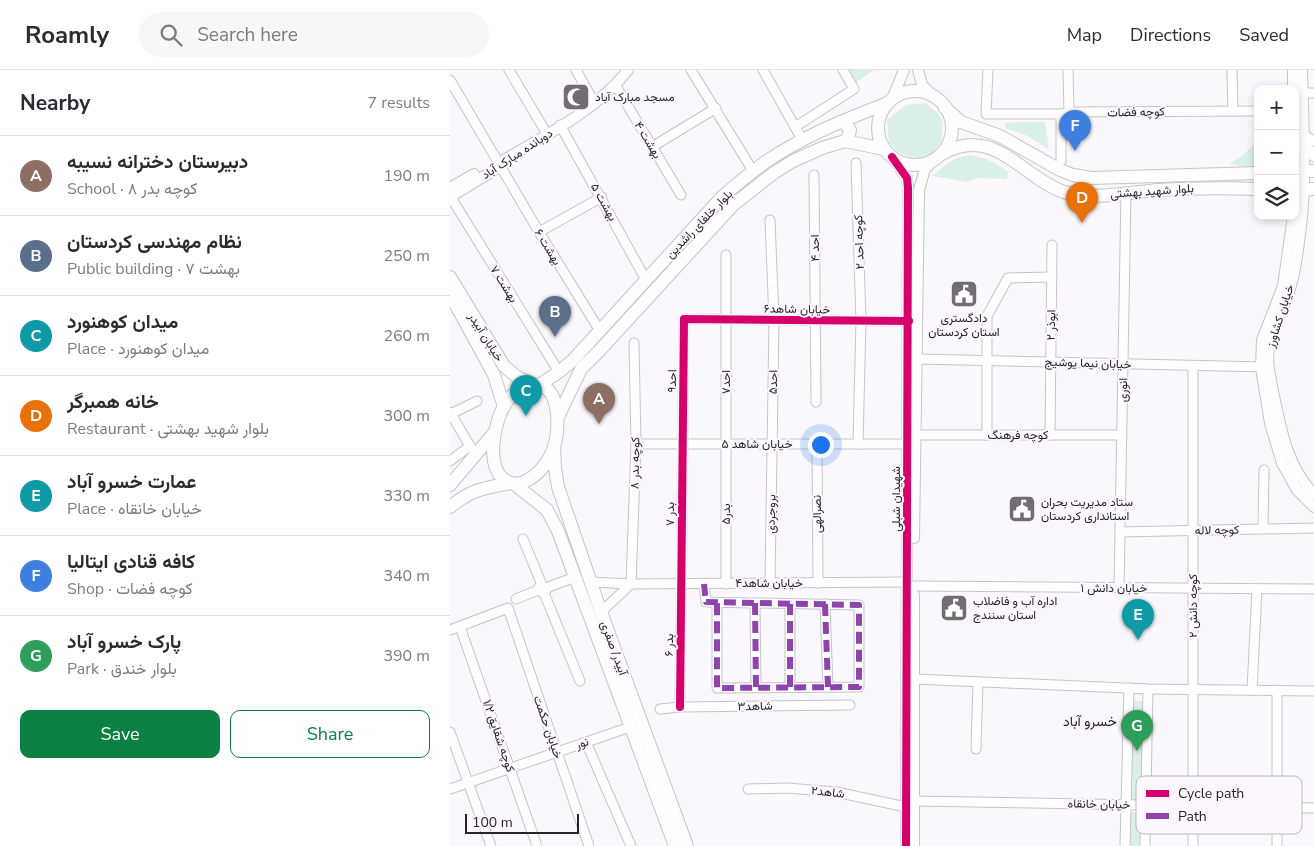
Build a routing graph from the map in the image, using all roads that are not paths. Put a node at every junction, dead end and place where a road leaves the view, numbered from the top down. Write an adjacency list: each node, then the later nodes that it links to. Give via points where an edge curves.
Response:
1 (509, 70): 34 (street)
2 (576, 70): 24 (street)
3 (628, 70): 16 (street, دوبانده مبارک آباد)
4 (691, 70): 25 (street)
5 (763, 70): 32 (street)
6 (843, 70): 32 (street, via 854,89)
7 (903, 70): 23 (street)
8 (918, 70): 22 (street, via 922,85)
9 (988, 70): 29 (street, کوچه فضات, via 986,114)
10 (1068, 70): 29 (street)
11 (1232, 70): 27 (street)
12 (1293, 70): 15 (street, خیابان کشاورز)
13 (1302, 70): 17 (street, خیابان کشاورز)
14 (450, 80): 20 (street, بهشت ۶)
15 (1297, 85)
16 (616, 86): 24 (street, دوبانده مبارک آباد); 39 (street, بهشت ۴)
17 (1299, 86)
18 (1299, 91): 19 (street)
19 (1314, 93)
20 (454, 96): 44 (street, بهشت ۶)
21 (1299, 96): 36 (street, خیابان کشاورز)
22 (934, 97): 23 (main road, via 913,91); 26 (main road)
23 (890, 101): 30 (main road, بلوار خلفای راشدین); 40 (main road, via 882,111 878,130)
24 (595, 104): 31 (street, دوبانده مبارک آباد)
25 (716, 108): 39 (street); 46 (street)
26 (946, 108): 33 (main road, بلوار شهید بهشتی, via 961,122); 42 (main road, via 952,127 951,136)
27 (1233, 111): 28 (street, کوچه فضات); 29 (street, کوچه فضات)
28 (1254, 111)
29 (1065, 113): 43 (street)
30 (840, 122): 35 (main road, بلوار خلفای راشدین); 37 (main road, via 850,130)
31 (560, 125): 34 (street, دوبانده مبارک آباد); 56 (street, بهشت ۵)
32 (795, 127): 35 (street)
33 (985, 130): 38 (main road, via 977,133); 48 (main road, بلوار شهید بهشتی, via 1073,176)
34 (547, 134): 44 (street, دوبانده مبارک آباد)
35 (802, 140): 46 (main road, بلوار خلفای راشدین)
36 (1307, 140): 41 (main road); 47 (street, خیابان کشاورز)
37 (845, 141): 40 (main road, بلوار خلفای راشدین); 78 (main road, بلوار خلفای راشدین, via 793,161 733,205 600,350)
38 (980, 146): 42 (main road, بلوار شهید بهشتی, via 960,145); 53 (main road, بلوار شهید بهشتی, via 1002,153 1064,191 1078,195)
39 (652, 147): 54 (street, بهشت ۴)
40 (888, 153): 42 (main road, via 901,163 912,165); 57 (street, شهیدان شبلی, via 907,178)
41 (1314, 155)
42 (937, 157): 57 (street, شهیدان شبلی, via 925,169)
43 (1061, 161)
44 (499, 162): 50 (street); 55 (street, دوبانده مبارک آباد, via 496,169); 60 (street, بهشت ۶)
45 (856, 163): 72 (street, کوچه احد ۲)
46 (753, 171): 65 (main road, بلوار خلفای راشدین, via 722,197)
47 (1304, 172): 52 (street, خیابان کشاورز)
48 (1254, 173)
49 (814, 175): 70 (street, احد ۴)
50 (450, 188)
51 (1254, 189): 53 (main road, بلوار شهید بهشتی, via 1204,187)
52 (1304, 189): 81 (street, خیابان کشاورز, via 1292,284 1271,338)
53 (1126, 192): 79 (street, انوری)
54 (681, 195)
55 (450, 196): 82 (street, بهشت ۷)
56 (602, 197): 60 (street); 65 (street, بهشت ۵)
57 (913, 208): 71 (street, شهیدان شبلی); 75 (street, شهیدان شبلی)
58 (770, 220): 69 (street, احد۵)
59 (1293, 220): 81 (street, خیابان کشاورز, via 1283,286 1262,340)
60 (539, 232): 73 (street, بهشت ۶)
61 (1052, 245): 64 (street, ابوذر ۲)
62 (726, 255): 68 (street, احد۷)
63 (450, 277): 83 (main road, خیابان آبیدر, via 504,366 517,377)
64 (1052, 277): 76 (street, via 1008,278 987,316); 77 (street, ابوذر ۲)
65 (646, 280): 73 (main road, بلوار خلفای راشدین)
66 (450, 294): 86 (main road, خیابان آبیدر, via 494,375)
67 (684, 319): 68 (street, خیابان شاهد۶); 95 (street, احد۹)
68 (726, 320): 69 (street, خیابان شاهد۶); 96 (street, احد۷)
69 (774, 320): 70 (street, خیابان شاهد۶); 97 (street, احد۵)
70 (815, 321): 72 (street, خیابان شاهد۶); 85 (street, احد ۴)
71 (909, 321): 72 (street, خیابان شاهد۶); 100 (street, شهیدان شبلی)
72 (861, 322): 99 (street, کوچه احد ۲)
73 (600, 331): 78 (main road, بلوار خلفای راشدین)
74 (634, 342): 94 (street, کوچه بدر ۸)
75 (916, 358): 76 (street, خیابان نیما یوشیج); 90 (street, شهیدان شبلی)
76 (988, 360): 77 (street, خیابان نیما یوشیج); 91 (street)
77 (1050, 362): 79 (street, خیابان نیما یوشیج); 92 (street, ابوذر ۲)
78 (577, 364): 82 (main road, بلوار خلفای راشدین); 88 (main road, بلوار خلفای راشدین)
79 (1123, 364): 80 (street, خیابان نیما یوشیج); 93 (street, انوری)
80 (1193, 366): 81 (street, خیابان نیما یوشیج); 112 (street, کوچه دانش ۲)
81 (1265, 368): 106 (street, خیابان کشاورز, via 1285,443 1300,477); 109 (street, خیابان کشاورز, via 1270,423 1282,463 1297,490)
82 (558, 372): 83 (main road, بلوار خلفای راشدین)
83 (537, 385): 86 (main road, via 528,385 517,391); 88 (main road, via 549,391)
84 (478, 401): 87 (street)
85 (816, 402)
86 (504, 406): 89 (main road)
87 (451, 413): 102 (street, via 470,447)
88 (558, 416): 101 (main road)
89 (493, 434): 104 (main road, via 495,466 502,477); 105 (main road)
90 (915, 435): 91 (street, کوچه فرهنگ); 123 (street, شهیدان شبلی)
91 (987, 435): 92 (street, کوچه فرهنگ)
92 (1050, 435): 93 (street, کوچه فرهنگ)
93 (1122, 435): 113 (street, انوری)
94 (636, 444): 95 (street, خیابان شاهد ۵); 119 (street, کوچه بدر ۸)
95 (682, 444): 96 (street, خیابان شاهد ۵); 120 (street, بدر ۷)
96 (726, 444): 97 (street, خیابان شاهد ۵); 122 (street, بدر۵)
97 (772, 444): 98 (street, خیابان شاهد ۵); 117 (street, بروجردی)
98 (817, 444): 99 (street, خیابان شاهد ۵); 118 (street, نصرالهی)
99 (858, 444): 100 (street, خیابان شاهد ۵)
100 (908, 444): 123 (street, شهیدان شبلی)
101 (554, 446): 104 (main road, via 534,477 522,483); 116 (main road, آبیدر/ صفری, via 558,487)
102 (450, 461)
103 (1264, 470): 111 (street)
104 (512, 483): 107 (main road, via 474,490); 115 (main road, آبیدر/ صفری, via 552,517)
105 (451, 484): 107 (main road, via 458,480 464,482 467,488)
106 (1314, 494)
107 (465, 495): 108 (main road)
108 (450, 507)
109 (1314, 507)
110 (1314, 528): 111 (street, کوچه لاله)
111 (1264, 529): 112 (street, کوچه لاله)
112 (1193, 531): 113 (street, کوچه لاله); 125 (street, کوچه دانش ۲)
113 (1120, 532): 124 (street, انوری)
114 (523, 539): 126 (street)
115 (575, 578): 126 (street); 152 (main road, آبیدر/ صفری)
116 (591, 582): 119 (street, خیابان شاهد۴); 134 (main road, آبیدر/ صفری)
117 (770, 583): 118 (street, خیابان شاهد۴); 122 (street, خیابان شاهد۴)
118 (818, 583): 123 (street, خیابان شاهد۴)
119 (632, 584): 120 (street, خیابان شاهد۴); 134 (street)
120 (681, 584): 121 (street, خیابان شاهد۴); 150 (street, بدر ۶)
121 (704, 584): 122 (street, خیابان شاهد۴); 130 (street, via 706,602)
122 (726, 584)
123 (911, 584): 124 (street, خیابان دانش ۱); 137 (street, شهیدان شبلی); 164 (street, شهیدان شبلی)
124 (1119, 588): 125 (street, خیابان دانش ۱)
125 (1193, 588): 127 (street, خیابان دانش ۱); 144 (street, کوچه دانش ۲)
126 (543, 589): 129 (street); 138 (street)
127 (1257, 589): 128 (street, خیابان دانش ۱); 146 (street)
128 (1314, 589)
129 (516, 599)
130 (717, 602): 131 (street); 140 (street, via 718,688)
131 (755, 603): 132 (street); 140 (street)
132 (790, 604): 133 (street); 141 (street)
133 (825, 604): 142 (street); 142 (street, via 859,605 859,687)
134 (601, 612): 172 (main road, آبیدر/ صفری)
135 (460, 626): 136 (street); 156 (street, خیابان حکمت, via 508,608); 157 (street, کوچه شقایق ۱/۲)
136 (450, 630)
137 (914, 679): 139 (street); 164 (street, شهیدان شبلی)
138 (580, 681)
139 (978, 682): 143 (street); 155 (street)
140 (756, 687): 141 (street)
141 (790, 687): 142 (street)
142 (828, 687)
143 (1129, 688): 145 (street); 165 (street)
144 (1193, 688): 145 (street); 146 (street); 159 (street, کوچه دانش ۲)
145 (1148, 689): 158 (street)
146 (1252, 690): 147 (street)
147 (1277, 690): 148 (street); 160 (street)
148 (1314, 691)
149 (850, 705): 150 (street, شاهد۳)
150 (680, 707): 151 (street, شاهد۳)
151 (660, 709)
152 (630, 727): 154 (street, نور); 171 (main road, آبیدر/ صفری)
153 (450, 732): 161 (street)
154 (586, 742): 156 (street, نور); 170 (street)
155 (976, 749)
156 (557, 752): 157 (street, نور); 169 (street, خیابان حکمت)
157 (510, 768): 161 (street, نور); 168 (street, کوچه شقایق ۱/۲)
158 (1146, 776)
159 (1193, 776)
160 (1277, 776)
161 (468, 783): 162 (street, نور); 167 (street)
162 (450, 789)
163 (748, 789): 164 (street, شاهد۲, via 836,792)
164 (910, 804): 165 (street, خیابان خانقاه); 173 (street, شهیدان شبلی); 174 (street, شهیدان شبلی)
165 (1126, 805): 166 (street, خیابان خانقاه); 175 (street)
166 (1136, 805)
167 (491, 846)
168 (537, 846)
169 (589, 846)
170 (631, 846)
171 (675, 846)
172 (687, 846)
173 (906, 846)
174 (914, 846)
175 (1125, 846)

